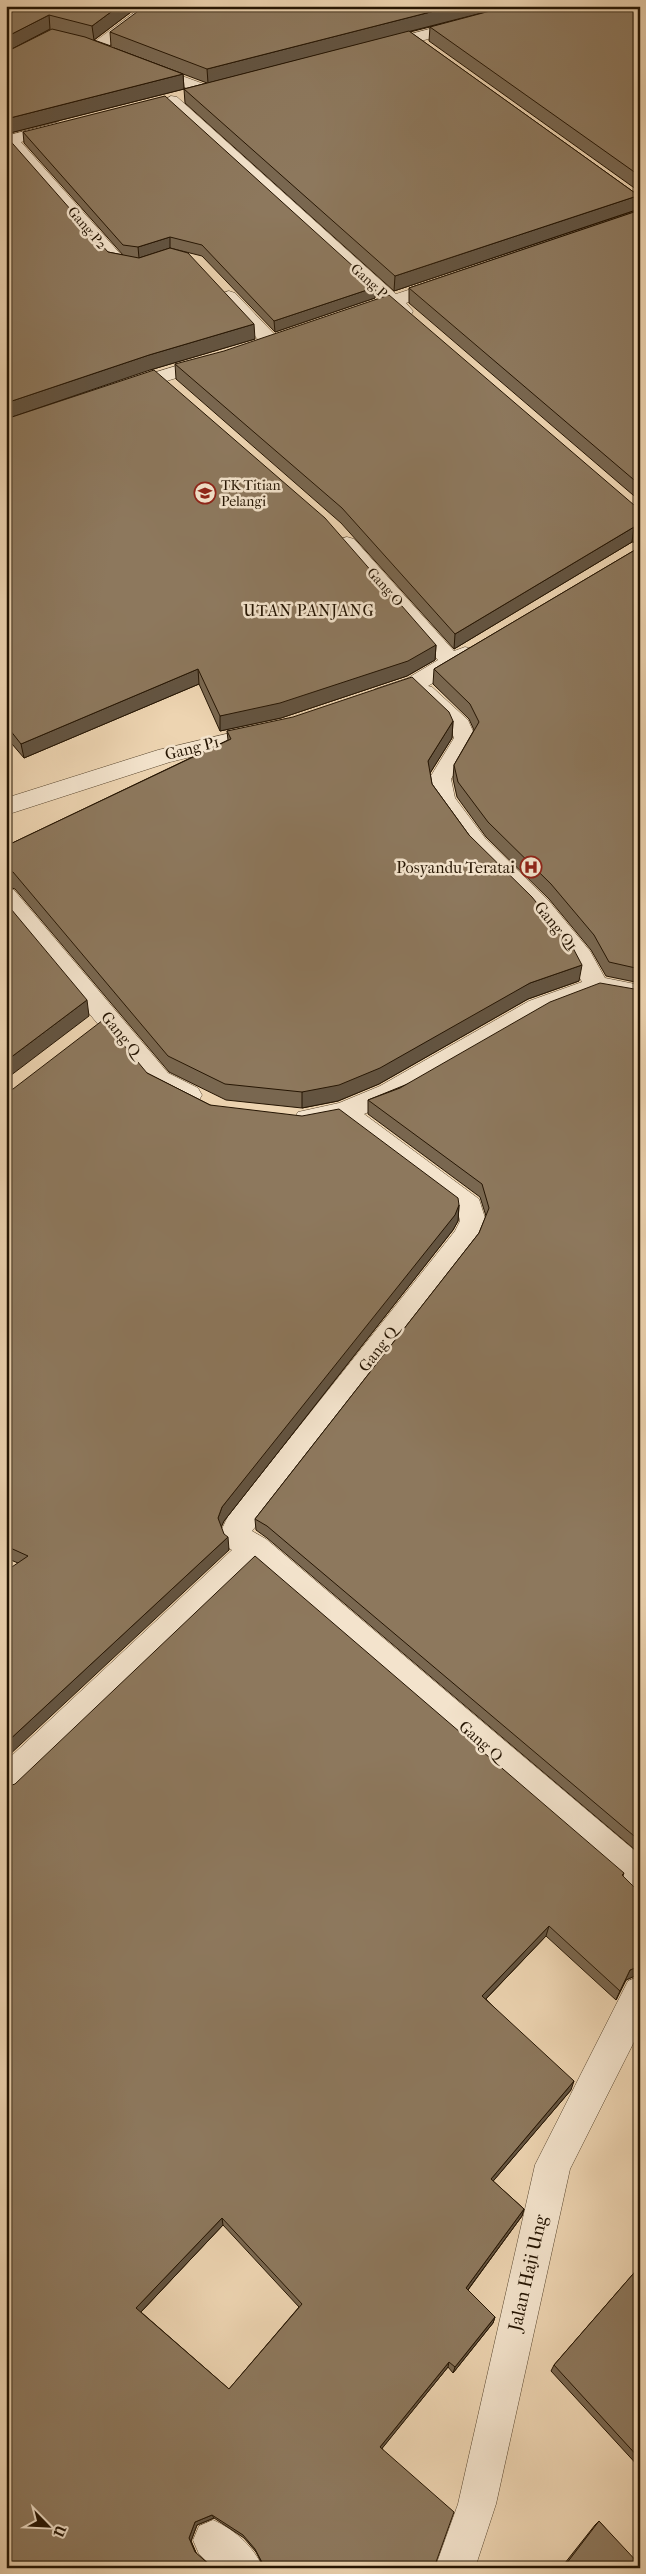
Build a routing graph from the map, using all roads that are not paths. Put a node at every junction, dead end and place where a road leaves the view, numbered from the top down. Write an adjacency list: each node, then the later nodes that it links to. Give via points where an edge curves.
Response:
1 (154, 6): 4 (street, via 103,45)
2 (538, 6): 3 (street)
3 (412, 38): 5 (street); 6 (street)
4 (94, 48): 7 (street); 8 (street, via 50,36)
5 (366, 50)
6 (433, 53)
7 (112, 55)
8 (6, 60)
9 (130, 62): 11 (street)
10 (228, 86): 11 (street)
11 (209, 91): 17 (street, Gang P, via 162,103)
12 (73, 123): 13 (street, via 29,135)
13 (8, 135): 14 (street, Gang P2, via 117,262 140,266)
14 (155, 260)
15 (465, 276): 17 (street)
16 (216, 284): 21 (street)
17 (392, 301): 18 (street); 19 (street, Gang P)
18 (345, 317)
19 (414, 320)
20 (289, 336): 21 (street)
21 (271, 342): 22 (street)
22 (253, 348)
23 (226, 357): 24 (street, via 165,383)
24 (104, 394)
25 (333, 528): 27 (street, Gang O)
26 (486, 642): 27 (street)
27 (452, 662): 28 (street)
28 (416, 684): 29 (street); 33 (street, Gang Q1, via 460,725 464,738 440,779 444,800 477,844 540,906 581,957)
29 (363, 701)
30 (285, 727): 31 (street, Gang P1, via 150,758)
31 (6, 807)
32 (6, 896): 35 (street, Gang Q, via 100,1023 159,1080)
33 (597, 986): 34 (street); 36 (street, via 538,1008 388,1093)
34 (640, 994)
35 (214, 1108)
36 (344, 1112): 37 (street, via 302,1120); 38 (street, Gang Q, via 470,1207 473,1221 466,1237 239,1525 236,1531 238,1538)
37 (284, 1118)
38 (255, 1548): 39 (street); 40 (street, Gang Q)
39 (6, 1783)
40 (640, 1877)
41 (640, 1993): 44 (street, Jalan Haji Ung, via 553,2165 477,2504)
42 (213, 2540): 43 (street)
43 (243, 2568)
44 (455, 2568)

